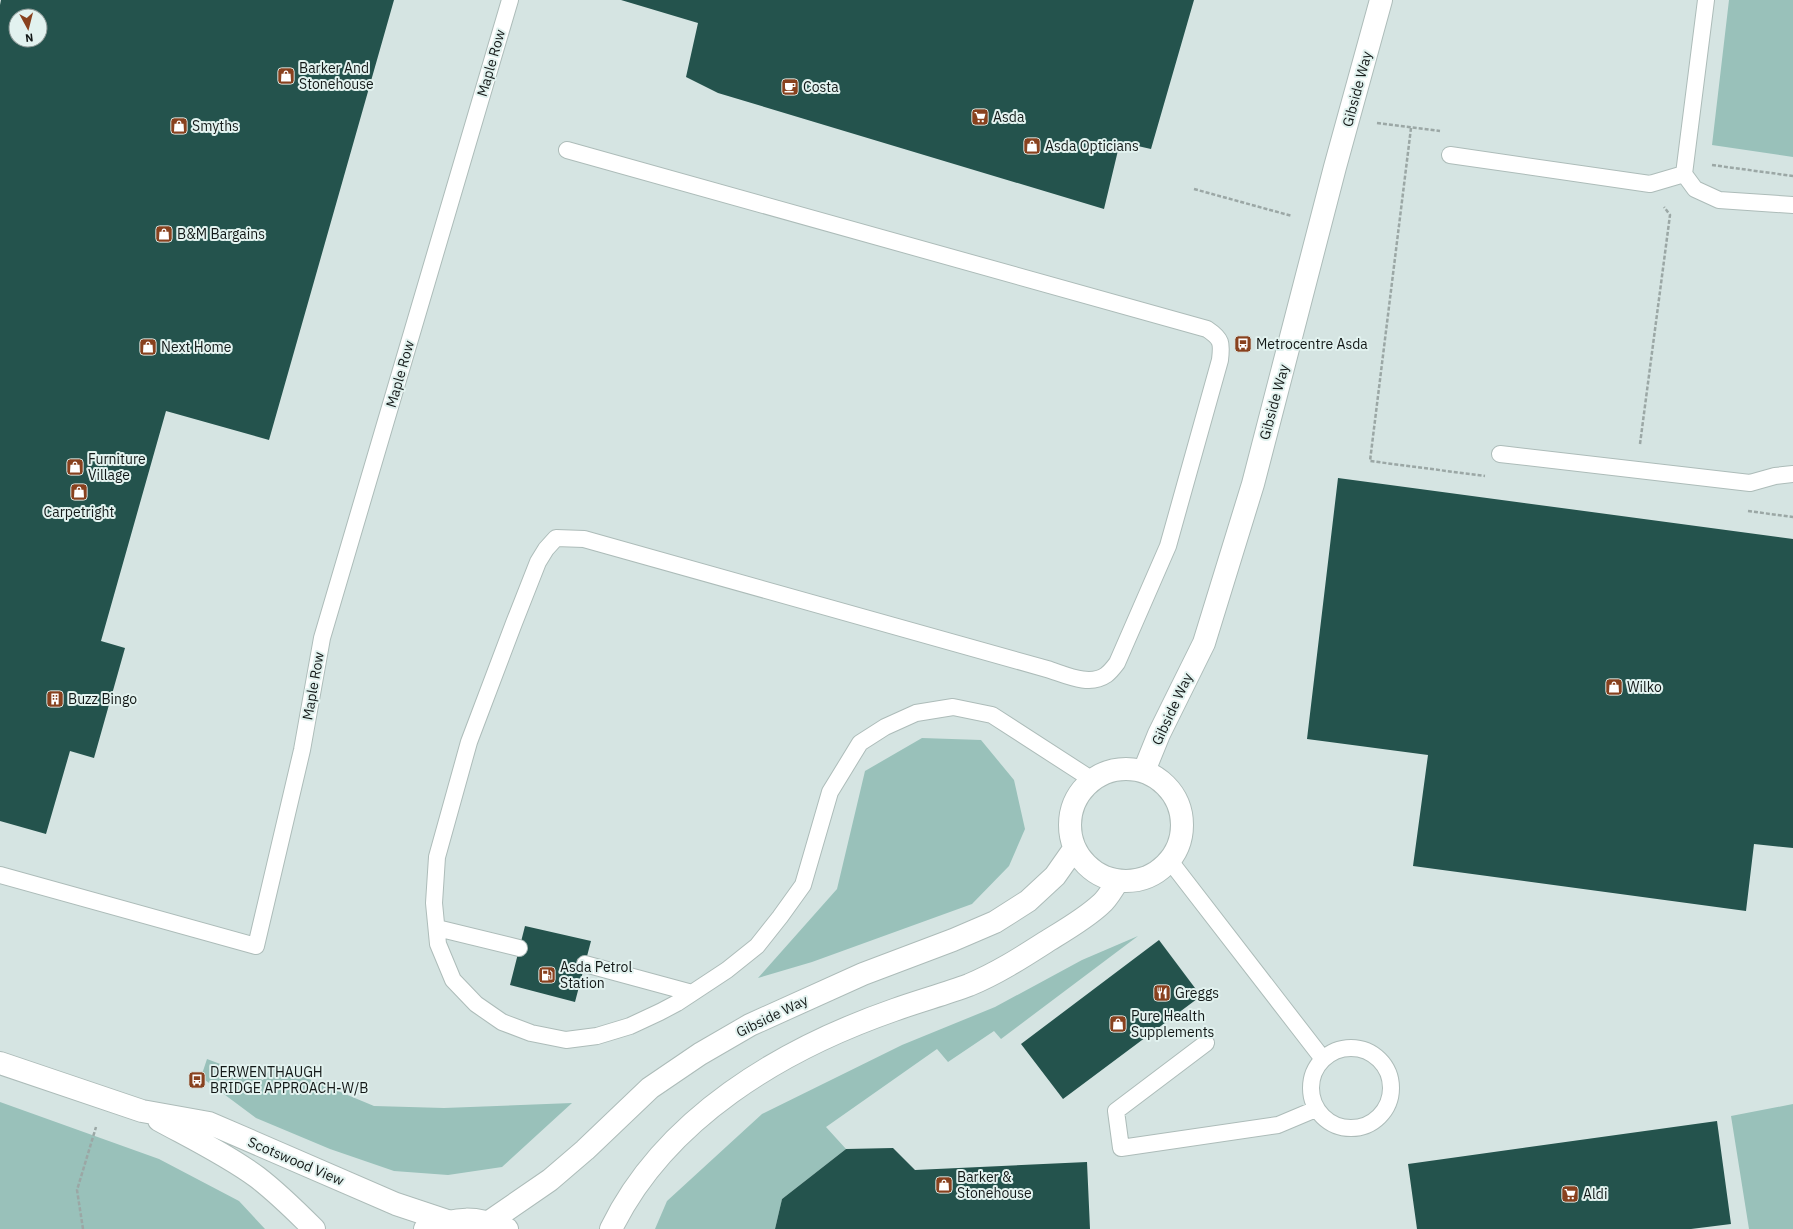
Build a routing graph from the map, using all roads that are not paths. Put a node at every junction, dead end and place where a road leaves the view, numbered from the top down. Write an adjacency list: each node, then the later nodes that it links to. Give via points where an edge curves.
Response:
1 (510, 0): 14 (lane, Maple Row, via 322,638 302,750 256,946)
2 (1381, 0): 10 (street, Gibside Way, via 1251,491 1204,643 1159,734)
3 (1706, 0): 6 (lane)
4 (567, 150): 16 (lane, via 1207,329 1217,336 1222,346 1220,360 1168,546 1117,663 1106,675 1095,680 1084,680 1054,672 584,539 556,538 538,562 470,742 437,857 434,903)
5 (1450, 155): 6 (lane, via 1650,184)
6 (1684, 174): 7 (lane, via 1695,189 1719,200)
7 (1793, 205)
8 (1500, 454): 9 (lane, via 1750,483)
9 (1793, 474)
10 (1144, 771): 11 (street, via 1117,769); 13 (street, via 1160,780 1173,793 1181,809 1183,828 1179,845)
11 (1091, 779): 12 (street, via 1080,791 1069,819 1069,834); 19 (lane, via 992,715 953,707 916,713 885,727 860,743 830,792 803,885 780,917 757,946)
12 (1074, 849): 15 (street, via 1092,871); 26 (street, Gibside Way, via 1056,876 1028,902 995,922 863,974 750,1025 700,1054 650,1088 585,1150)
13 (1170, 861): 15 (street, via 1147,878 1133,882); 21 (lane)
14 (0, 876)
15 (1118, 881): 29 (street, via 1102,903 1065,930 1010,964 970,984 895,1009 810,1044 730,1093 705,1111 665,1149 647,1171)
16 (437, 928): 17 (lane); 19 (lane, via 438,944 453,980 476,1004 502,1022 531,1033 566,1040 597,1036 630,1026)
17 (519, 948)
18 (585, 964): 19 (lane)
19 (692, 993)
20 (1206, 1043): 23 (lane, via 1116,1112 1121,1148 1278,1125)
21 (1323, 1059): 23 (lane, via 1314,1072 1310,1088); 23 (lane, via 1342,1048 1359,1048 1373,1054 1390,1076 1391,1099 1386,1110 1376,1120 1359,1128 1347,1129 1331,1124)
22 (0, 1063): 24 (street, Scotswood View)
23 (1316, 1109)
24 (142, 1111): 25 (street, Scotswood View, via 209,1123 396,1204); 27 (street, Scotswood View, via 228,1158 257,1177)
25 (447, 1221): 26 (street, via 468,1219); 28 (street)
26 (498, 1225)
27 (314, 1229)
28 (425, 1229)
29 (611, 1229)

